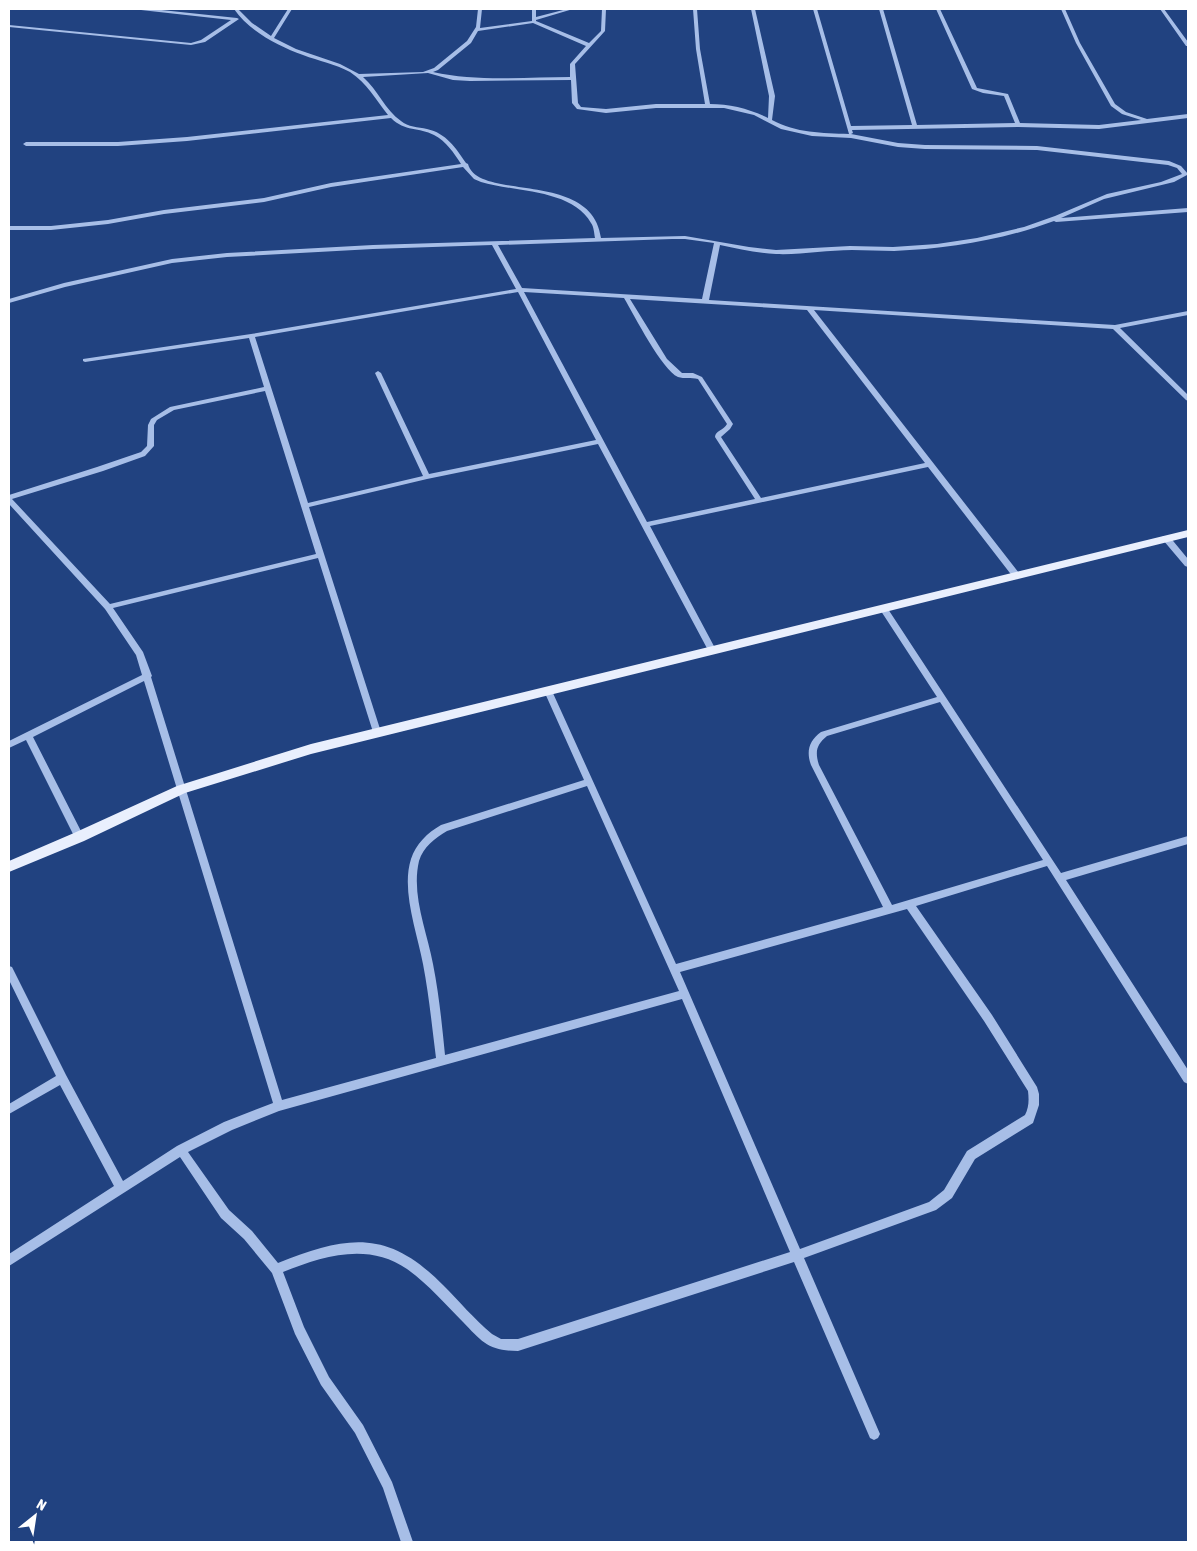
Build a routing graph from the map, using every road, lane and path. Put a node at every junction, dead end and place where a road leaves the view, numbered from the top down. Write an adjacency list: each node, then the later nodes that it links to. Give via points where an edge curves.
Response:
1 (140, 9): 15 (street)
2 (236, 9): 16 (street)
3 (290, 9): 20 (street)
4 (480, 9): 19 (street)
5 (534, 9): 17 (street)
6 (571, 9): 17 (street)
7 (604, 9): 22 (street, via 603,31)
8 (695, 9): 26 (street)
9 (753, 9): 29 (street, via 772,96)
10 (815, 9): 33 (street)
11 (881, 9): 32 (street)
12 (938, 9): 31 (street, via 976,89 1006,95)
13 (1063, 9): 30 (street, via 1113,106)
14 (1162, 9): 21 (street)
15 (235, 19): 16 (street); 18 (street, via 203,41 191,44)
16 (245, 20): 20 (street)
17 (534, 20): 19 (street); 22 (street)
18 (9, 26)
19 (476, 30): 23 (street, via 463,47 436,70)
20 (272, 38): 24 (street)
21 (1188, 44)
22 (589, 45): 25 (street, via 572,64)
23 (429, 72): 24 (street); 25 (street, via 470,80)
24 (359, 76): 27 (street)
25 (573, 78): 26 (street, via 575,103 579,108 606,111 656,106)
26 (708, 106): 29 (street, via 743,110)
27 (392, 116): 35 (street, via 187,139 118,144); 36 (street, via 405,126 437,134)
28 (1188, 116): 30 (street)
29 (770, 120): 34 (street, via 796,131)
30 (1147, 120): 31 (street, via 1098,127)
31 (1018, 125): 32 (street)
32 (915, 127): 33 (street)
33 (848, 128): 34 (street)
34 (851, 136): 38 (street, via 898,145 1037,148 1151,160 1174,165 1185,174 1172,181 1106,196)
35 (26, 144)
36 (466, 165): 39 (street, via 331,185 264,200 108,222 52,228); 40 (street, via 484,181 567,200 595,222)
37 (1188, 210): 38 (street)
38 (1050, 220): 41 (street, via 1001,235 916,248 774,252)
39 (9, 228)
40 (598, 240): 41 (street, via 686,237); 42 (street)
41 (717, 243): 46 (street)
42 (495, 244): 43 (street); 45 (street, via 373,247 172,261)
43 (520, 290): 44 (street); 50 (street); 55 (street)
44 (626, 297): 46 (street); 59 (street, via 672,369 700,378 730,426 718,437)
45 (9, 301)
46 (705, 302): 47 (street)
47 (810, 309): 49 (street); 56 (street)
48 (1188, 313): 49 (street)
49 (1114, 327): 54 (street)
50 (251, 336): 51 (street); 53 (street)
51 (85, 360)
52 (378, 373): 57 (street)
53 (268, 388): 58 (street, via 172,408 154,419 150,446 143,454); 60 (street)
54 (1188, 399)
55 (601, 441): 57 (street); 61 (street)
56 (930, 464): 59 (street); 66 (street)
57 (427, 477): 60 (street)
58 (9, 499): 67 (street)
59 (759, 500): 61 (street)
60 (305, 506): 64 (street)
61 (645, 525): 69 (street)
62 (1188, 533): 63 (main road)
63 (1166, 538): 65 (street); 66 (main road)
64 (321, 556): 67 (street); 73 (street)
65 (1188, 564)
66 (1016, 575): 68 (main road)
67 (108, 607): 70 (street, via 140,654)
68 (883, 608): 69 (main road); 72 (street)
69 (712, 650): 71 (main road)
70 (148, 676): 74 (street); 77 (street)
71 (548, 690): 73 (main road); 76 (street)
72 (942, 698): 80 (street); 84 (street, via 824,734 812,748 814,765)
73 (378, 732): 77 (main road)
74 (28, 736): 75 (street); 78 (street)
75 (9, 745)
76 (590, 782): 85 (street); 88 (street, via 444,828 427,840 418,856 414,864 414,896 428,964)
77 (181, 788): 78 (main road); 91 (street)
78 (79, 837): 81 (main road)
79 (1188, 840): 82 (street)
80 (1049, 862): 82 (street); 83 (street)
81 (9, 867)
82 (1059, 878): 90 (street)
83 (909, 904): 84 (street); 95 (street, via 1033,1090 1034,1110 1028,1119 971,1155 948,1194 932,1206)
84 (889, 909): 85 (street)
85 (674, 969): 87 (street)
86 (9, 970): 89 (street)
87 (685, 994): 88 (street); 95 (street)
88 (441, 1061): 91 (street)
89 (62, 1078): 92 (street); 94 (street)
90 (1188, 1079)
91 (279, 1106): 93 (street, via 228,1126)
92 (9, 1109)
93 (181, 1150): 94 (street); 97 (street, via 225,1214 248,1235)
94 (121, 1188): 96 (street)
95 (798, 1255): 97 (street, via 518,1346 496,1344 429,1279 397,1256 371,1247 346,1247 314,1254); 98 (street)
96 (9, 1260)
97 (276, 1269): 99 (street, via 303,1338 326,1381 359,1430 388,1486)
98 (874, 1434)
99 (407, 1542)

